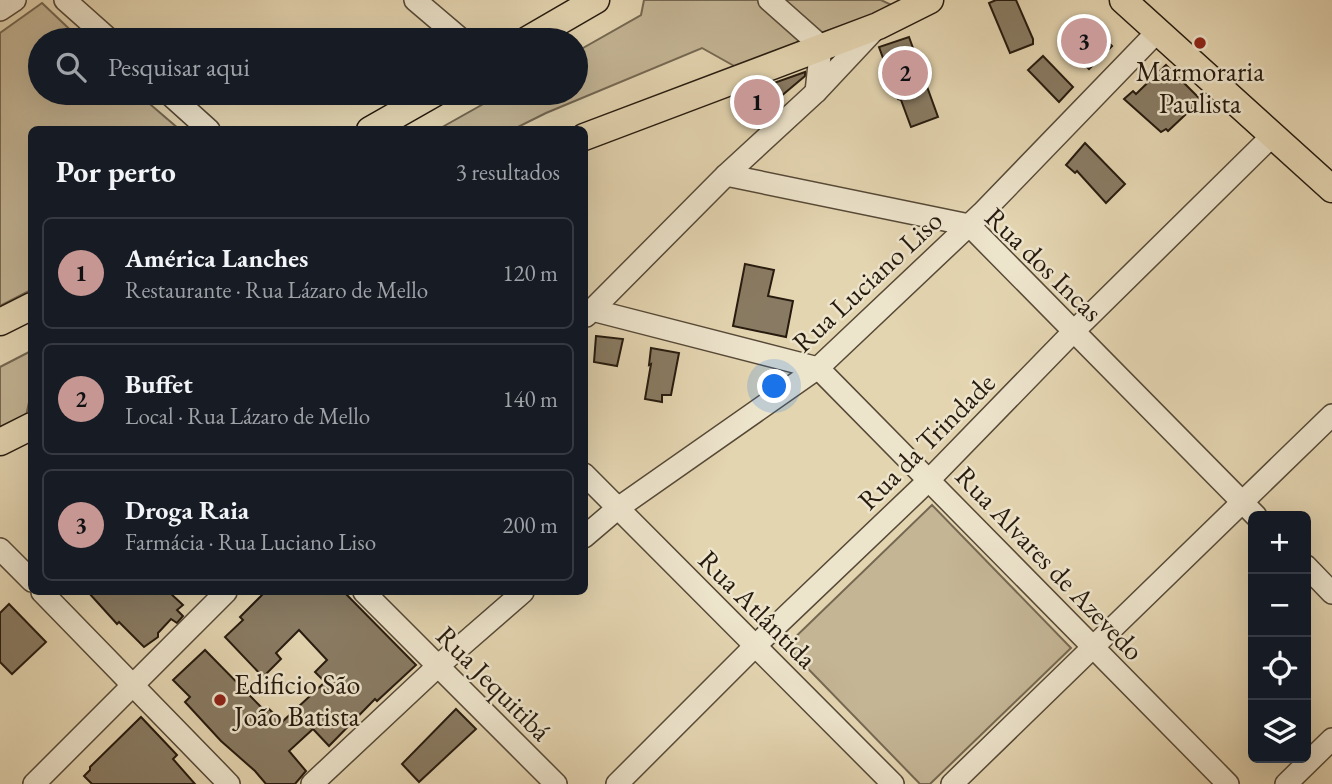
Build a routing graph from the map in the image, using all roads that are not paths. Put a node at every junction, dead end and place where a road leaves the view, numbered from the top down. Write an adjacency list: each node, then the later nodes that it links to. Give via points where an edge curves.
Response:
1 (15, 0): 8 (street)
2 (65, 0): 10 (street)
3 (415, 0): 11 (street)
4 (596, 0): 12 (main road)
5 (769, 0): 14 (street)
6 (930, 0): 9 (main road)
7 (1123, 0): 13 (main road)
8 (0, 10)
9 (878, 26): 14 (main road); 15 (street)
10 (96, 28)
11 (448, 28)
12 (548, 28)
13 (1158, 31): 21 (main road); 24 (street, Rua Luciano Liso)
14 (821, 46): 15 (street); 20 (main road)
15 (816, 92): 22 (street)
16 (181, 105): 18 (street)
17 (414, 105): 19 (main road)
18 (205, 126)
19 (377, 126)
20 (588, 135)
21 (1273, 135): 23 (main road); 28 (street, Rua da Trindade)
22 (726, 175): 24 (street, Rua dos Incas); 26 (street)
23 (1332, 189)
24 (970, 225): 28 (street, Rua dos Incas); 29 (street, Rua Luciano Liso)
25 (28, 308): 27 (main road)
26 (588, 314): 29 (street)
27 (0, 322)
28 (1074, 331): 34 (street, Rua da Trindade); 36 (street, Rua dos Incas)
29 (818, 368): 34 (street, Rua Alvares de Azevedo); 35 (street, Rua Luciano Liso)
30 (1332, 415): 36 (street)
31 (28, 428): 32 (main road)
32 (0, 442)
33 (588, 478): 35 (street, Rua Atlântida)
34 (929, 480): 46 (street, Rua da Trindade); 47 (street, Rua Alvares de Azevedo)
35 (618, 508): 37 (street, Rua Luciano Liso); 46 (street, Rua Atlântida)
36 (1248, 509): 47 (street)
37 (588, 534)
38 (0, 549): 40 (street)
39 (1311, 571): 41 (street)
40 (28, 577)
41 (1332, 593)
42 (45, 595): 49 (street)
43 (223, 595): 49 (street)
44 (367, 595): 48 (street, Rua Jequitibá)
45 (520, 595): 48 (street)
46 (755, 646): 55 (street, Rua da Trindade); 56 (street, Rua Atlântida)
47 (1092, 647): 57 (street); 58 (street, Rua Alvares de Azevedo)
48 (438, 666): 53 (street); 54 (street, Rua Jequitibá)
49 (134, 686): 51 (street); 52 (street)
50 (1332, 739): 59 (street)
51 (34, 784)
52 (229, 784)
53 (312, 784)
54 (555, 784)
55 (617, 784)
56 (892, 784)
57 (952, 784)
58 (1228, 784)
59 (1286, 784)

